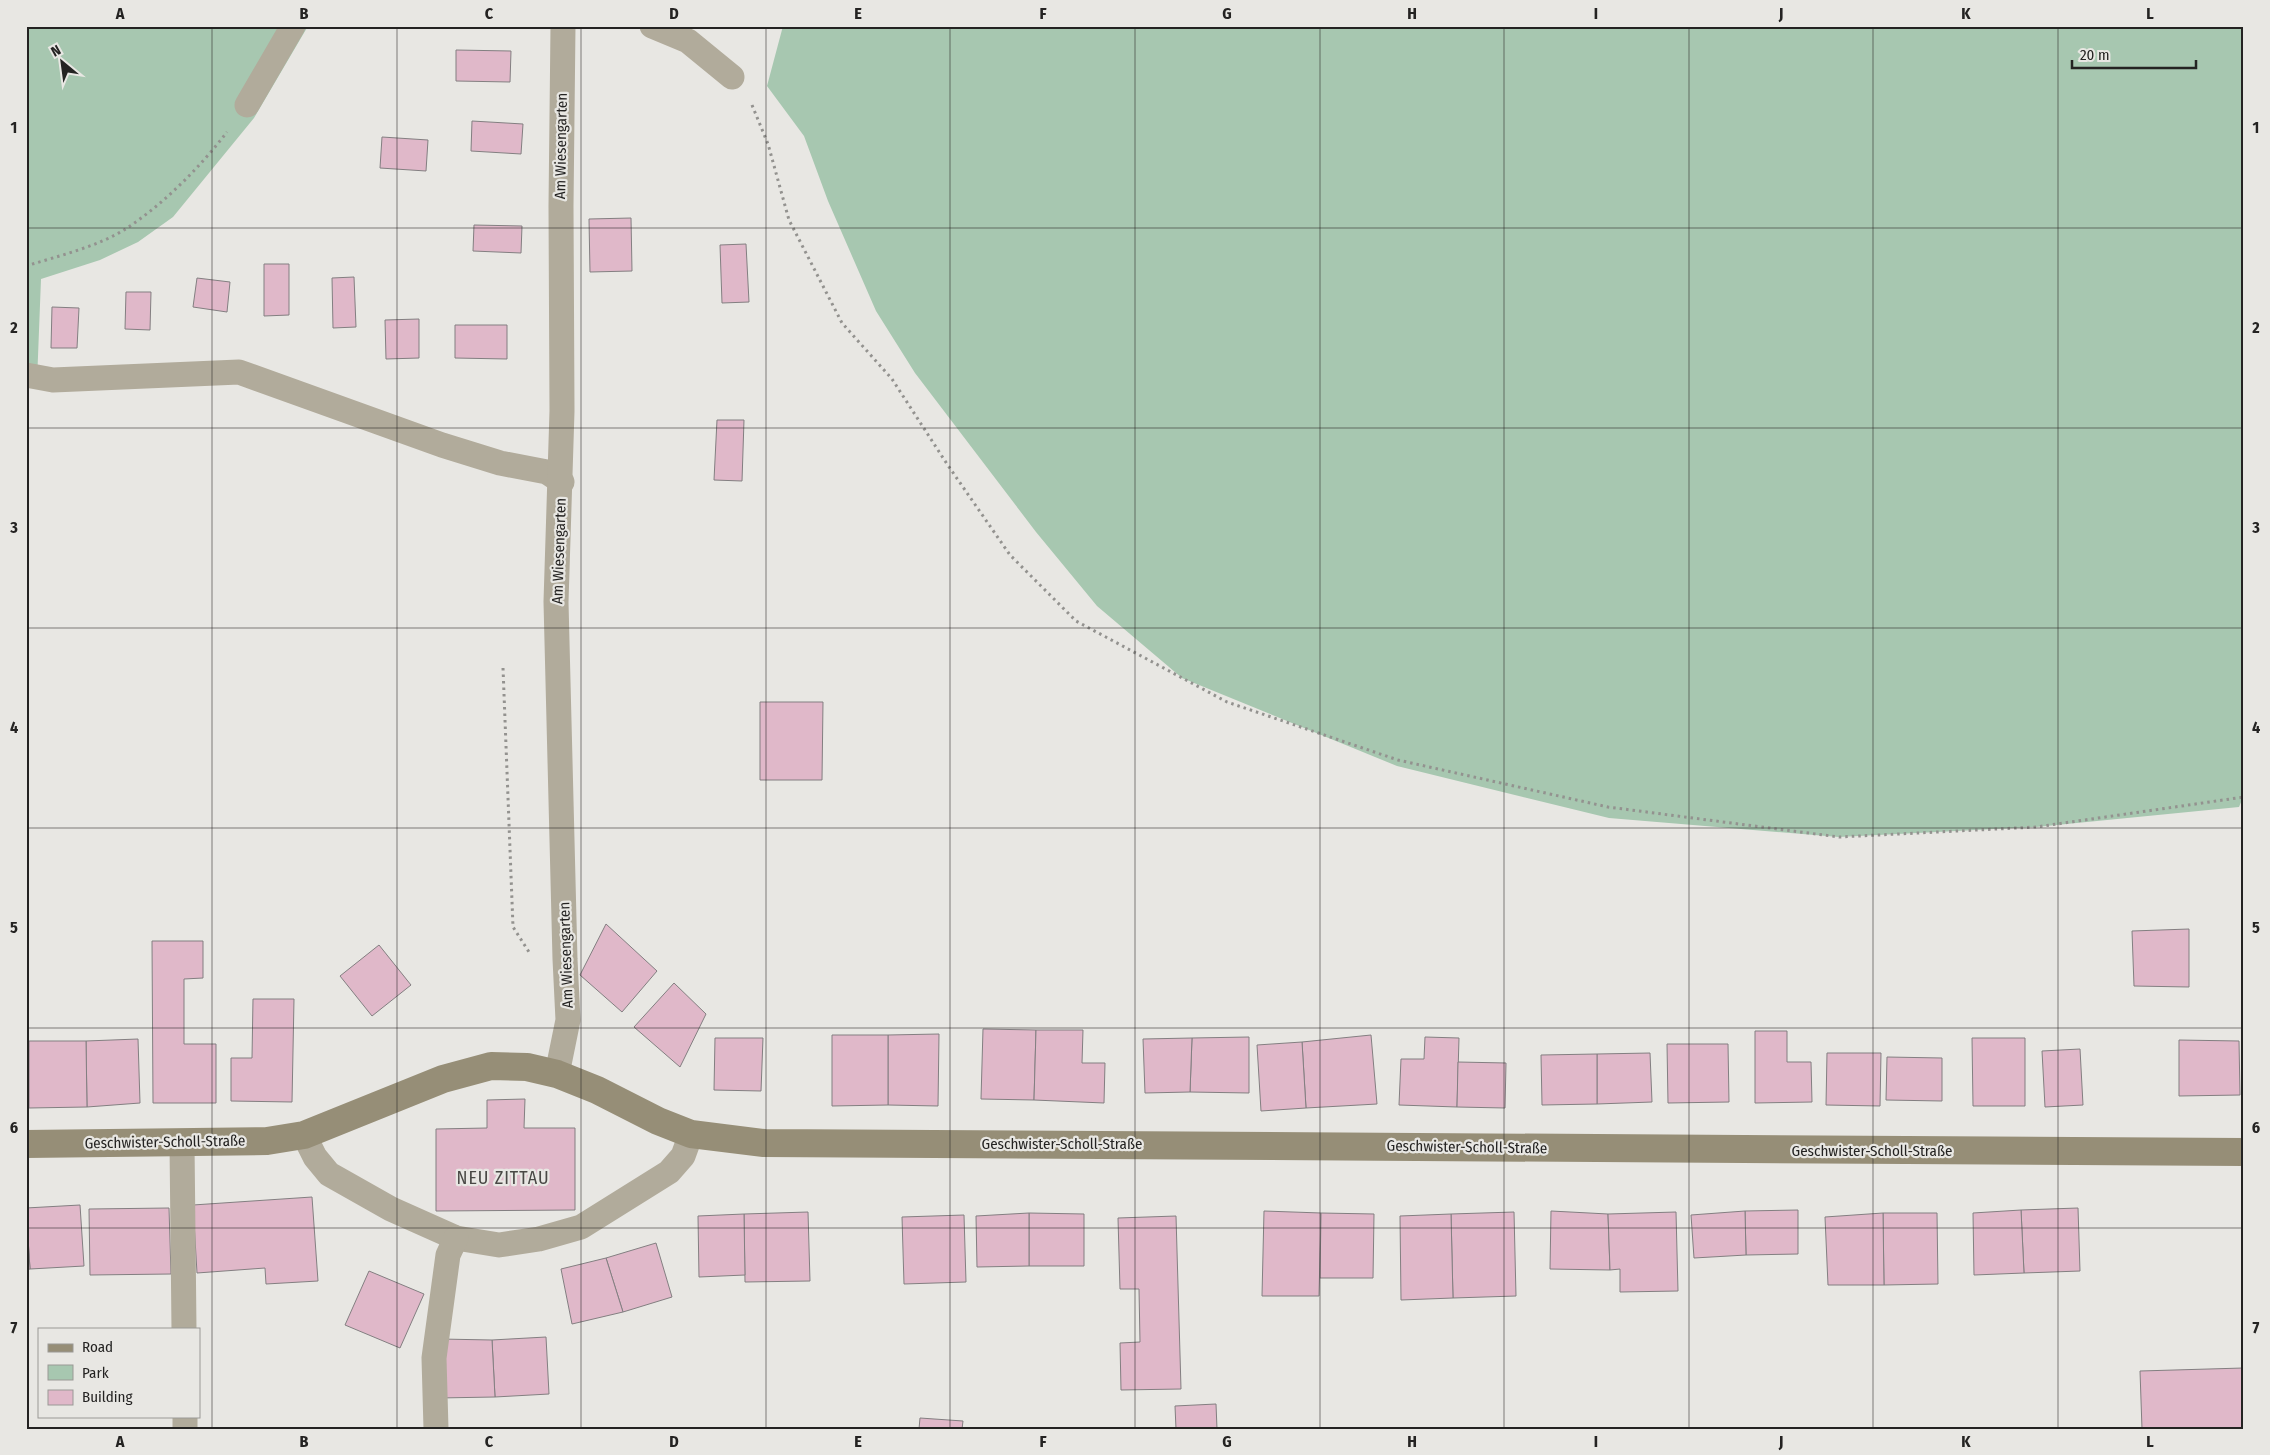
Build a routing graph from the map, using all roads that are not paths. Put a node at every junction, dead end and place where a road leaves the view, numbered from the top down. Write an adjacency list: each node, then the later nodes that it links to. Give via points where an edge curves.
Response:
1 (293, 26): 5 (lane)
2 (563, 26): 7 (lane, Am Wiesengarten)
3 (652, 26): 4 (lane, via 688,41)
4 (732, 77)
5 (247, 105)
6 (26, 375): 7 (lane, via 53,380 239,372 442,445 500,463 547,472)
7 (562, 482): 8 (lane, Am Wiesengarten, via 556,602 568,1020)
8 (557, 1074): 9 (street, Geschwister-Scholl-Straße); 10 (street, Geschwister-Scholl-Straße, via 527,1067 491,1066 443,1079)
9 (692, 1134): 13 (street, Geschwister-Scholl-Straße, via 764,1143); 14 (lane, via 683,1156 669,1172 581,1227 540,1239 499,1245)
10 (304, 1135): 11 (street, Geschwister-Scholl-Straße, via 267,1141); 14 (lane, via 330,1174 392,1209)
11 (182, 1143): 12 (street, Geschwister-Scholl-Straße); 15 (lane)
12 (26, 1144)
13 (2244, 1152)
14 (456, 1238): 16 (lane, via 448,1255 434,1358)
15 (184, 1328)
16 (436, 1429)

